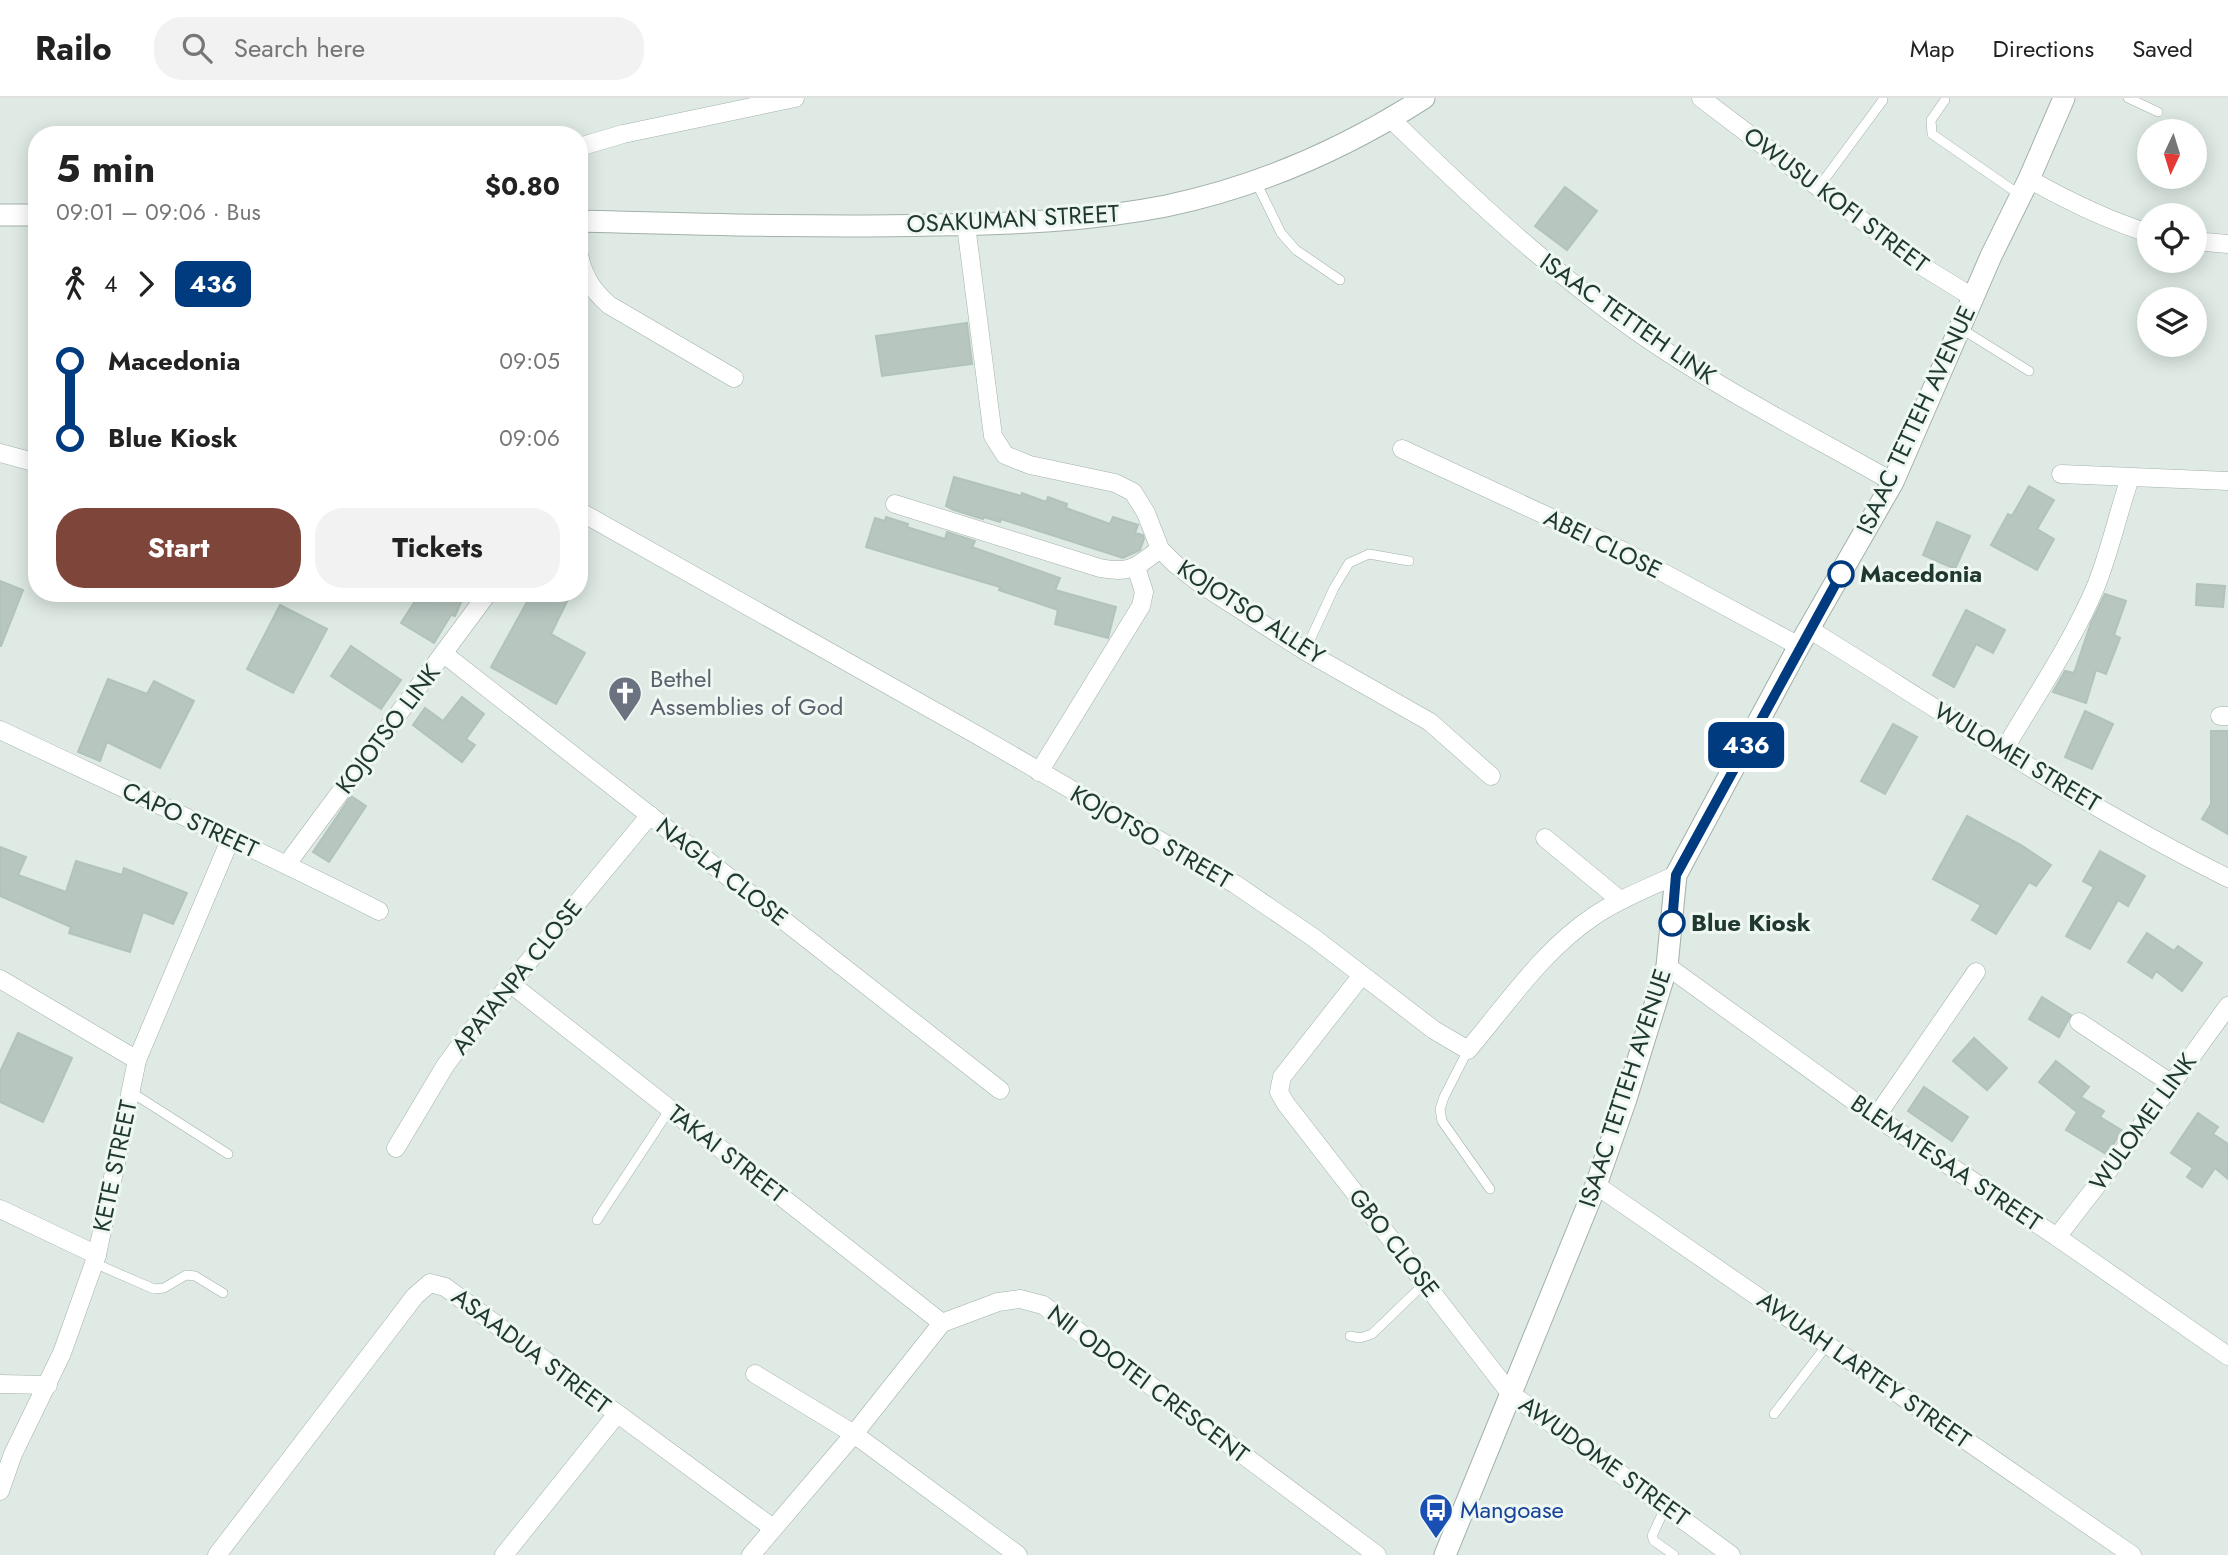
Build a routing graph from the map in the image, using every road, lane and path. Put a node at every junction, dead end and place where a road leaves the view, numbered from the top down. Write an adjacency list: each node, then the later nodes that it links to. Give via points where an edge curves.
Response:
1 (794, 98): 10 (street)
2 (1424, 98): 9 (street, OSAKUMAN STREET)
3 (1701, 98): 13 (street, OWUSU KOFI STREET)
4 (2064, 98): 12 (street, ISAAC TETTEH AVENUE)
5 (2128, 98): 8 (lane)
6 (1883, 100): 13 (lane)
7 (1945, 100): 12 (lane, via 1931,120 1932,134)
8 (2158, 112)
9 (1391, 119): 11 (street, OSAKUMAN STREET); 33 (street, ISAAC TETTEH LINK, via 1551,268 1638,332)
10 (588, 144)
11 (1255, 180): 17 (street, OSAKUMAN STREET, via 1121,214); 21 (lane, via 1281,233 1296,250)
12 (2025, 187): 18 (street); 23 (street, ISAAC TETTEH AVENUE)
13 (1818, 188): 23 (street, OWUSU KOFI STREET, via 1922,266)
14 (0, 215): 15 (street)
15 (28, 215)
16 (588, 221): 17 (street, OSAKUMAN STREET)
17 (966, 225): 36 (street, KOJOTSO ALLEY, via 993,436 1005,455 1030,465 1115,482 1133,492)
18 (2137, 230)
19 (2207, 242): 20 (street)
20 (2228, 244)
21 (1340, 280)
22 (588, 282): 26 (street, via 609,305)
23 (1974, 298): 24 (street, ISAAC TETTEH AVENUE)
24 (1960, 328): 25 (lane); 33 (street, ISAAC TETTEH AVENUE)
25 (2029, 372)
26 (734, 378)
27 (1402, 449): 40 (street, ABEI CLOSE)
28 (0, 453): 29 (street)
29 (28, 461)
30 (2060, 474): 31 (street)
31 (2130, 478): 32 (street); 44 (street, via 2095,587)
32 (2228, 481)
33 (1893, 482): 40 (street, ISAAC TETTEH AVENUE)
34 (895, 504): 38 (street, via 1100,568 1121,572)
35 (588, 516): 45 (street, KOJOTSO STREET)
36 (1160, 549): 38 (street); 41 (street, KOJOTSO ALLEY, via 1202,585)
37 (1409, 561): 41 (lane, via 1369,554 1349,563)
38 (1136, 567): 45 (street, via 1144,592 1141,606)
39 (482, 602): 42 (street, KOJOTSO LINK)
40 (1804, 638): 44 (street, WULOMEI STREET); 51 (street, ISAAC TETTEH AVENUE)
41 (1305, 651): 46 (street, KOJOTSO ALLEY, via 1430,722)
42 (444, 654): 47 (street, NAGLA CLOSE); 50 (street, KOJOTSO LINK)
43 (0, 730): 49 (street, CAPO STREET)
44 (2004, 750): 52 (street, WULOMEI STREET)
45 (1040, 772): 57 (street, KOJOTSO STREET, via 1235,884)
46 (1491, 776)
47 (650, 815): 59 (street, APATANPA CLOSE); 65 (street, NAGLA CLOSE)
48 (1545, 838): 53 (street)
49 (230, 840): 50 (street, CAPO STREET); 63 (street, KETE STREET)
50 (287, 864): 54 (street, CAPO STREET)
51 (1676, 875): 53 (street); 55 (street, ISAAC TETTEH AVENUE)
52 (2228, 878)
53 (1620, 900): 62 (street, via 1592,917 1551,953)
54 (379, 911)
55 (1667, 965): 68 (street, BLEMATESAA STREET); 71 (street, ISAAC TETTEH AVENUE)
56 (1976, 972): 68 (street)
57 (1362, 975): 62 (street, KOJOTSO STREET); 77 (street, GBO CLOSE, via 1282,1077 1279,1092)
58 (0, 979): 63 (street)
59 (511, 984): 67 (street, TAKAI STREET); 69 (street, APATANPA CLOSE, via 445,1066)
60 (2228, 1006): 64 (street, WULOMEI LINK)
61 (2079, 1022): 64 (street)
62 (1468, 1050): 72 (lane, via 1440,1110 1442,1121)
63 (138, 1060): 66 (street, KETE STREET)
64 (2172, 1084): 75 (street, WULOMEI LINK)
65 (1000, 1090)
66 (131, 1091): 70 (lane); 76 (street, KETE STREET)
67 (670, 1109): 74 (lane); 79 (street, TAKAI STREET)
68 (1876, 1117): 75 (street, BLEMATESAA STREET)
69 (396, 1148)
70 (229, 1154)
71 (1596, 1185): 81 (street, AWUAH LARTEY STREET); 86 (street, ISAAC TETTEH AVENUE)
72 (1490, 1189)
73 (0, 1209): 76 (street)
74 (597, 1220)
75 (2057, 1237): 82 (street, BLEMATESAA STREET)
76 (96, 1259): 78 (lane, via 154,1289 186,1275); 85 (street, KETE STREET)
77 (1425, 1283): 80 (lane, via 1372,1334); 86 (street, GBO CLOSE)
78 (223, 1293)
79 (942, 1323): 89 (street); 97 (street, NII ODOTEI CRESCENT, via 998,1302 1020,1299 1042,1305)
80 (1350, 1336)
81 (1827, 1345): 88 (lane); 101 (street, AWUAH LARTEY STREET)
82 (2228, 1356)
83 (755, 1374): 89 (street)
84 (0, 1384): 85 (street)
85 (48, 1385): 90 (street, KETE STREET)
86 (1510, 1393): 91 (street, AWUDOME STREET); 98 (street, ISAAC TETTEH AVENUE)
87 (617, 1414): 92 (street, ASAADUA STREET); 93 (street, ASAADUA STREET, via 445,1287 430,1283 415,1296); 94 (street)
88 (1774, 1415)
89 (854, 1434): 92 (street); 96 (street)
90 (0, 1491)
91 (1666, 1506): 99 (lane, via 1651,1536); 100 (street, AWUDOME STREET)
92 (773, 1528): 95 (street)
93 (217, 1555)
94 (503, 1555)
95 (751, 1555)
96 (1018, 1555)
97 (1377, 1555)
98 (1445, 1555)
99 (1674, 1555)
100 (1731, 1555)
101 (2132, 1555)

